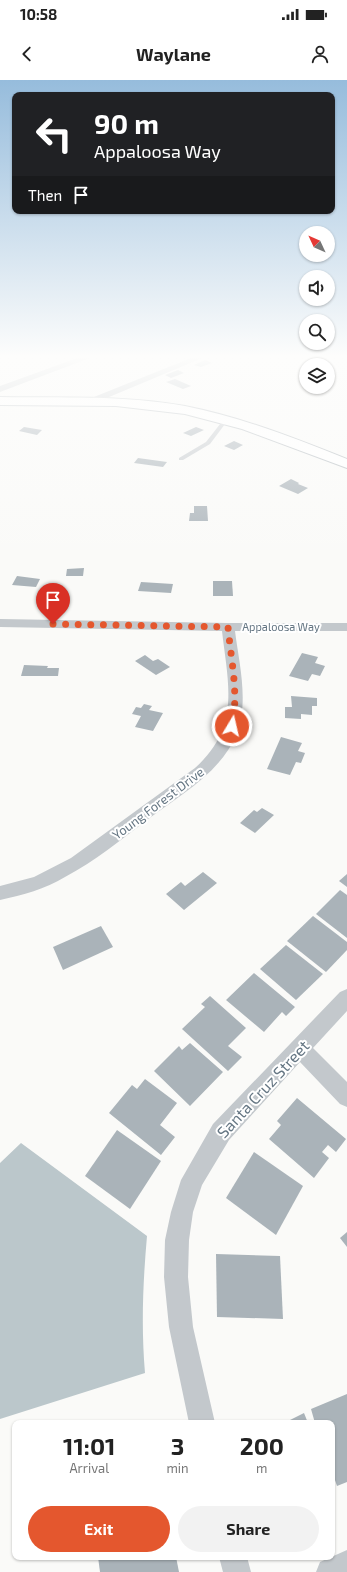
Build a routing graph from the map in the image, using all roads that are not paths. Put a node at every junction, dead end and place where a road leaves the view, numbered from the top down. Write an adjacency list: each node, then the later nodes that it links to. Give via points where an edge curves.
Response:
1 (222, 426): 3 (lane, via 208,443)
2 (243, 426): 4 (main road)
3 (181, 459)
4 (347, 464)
5 (0, 623): 6 (street, Appaloosa Way)
6 (228, 627): 7 (street, Appaloosa Way); 8 (street, Young Forest Drive, via 235,713 226,740 208,765 79,862 25,887)
7 (347, 627)
8 (0, 893)
9 (347, 998): 10 (street, Santa Cruz Street)
10 (300, 1048): 11 (street); 12 (street, Santa Cruz Street, via 221,1132 192,1180 182,1212 177,1240 176,1277 181,1327)
11 (347, 1097)
12 (201, 1420)
13 (234, 1560): 15 (street)
14 (347, 1564): 16 (street)
15 (237, 1572)
16 (330, 1572)

